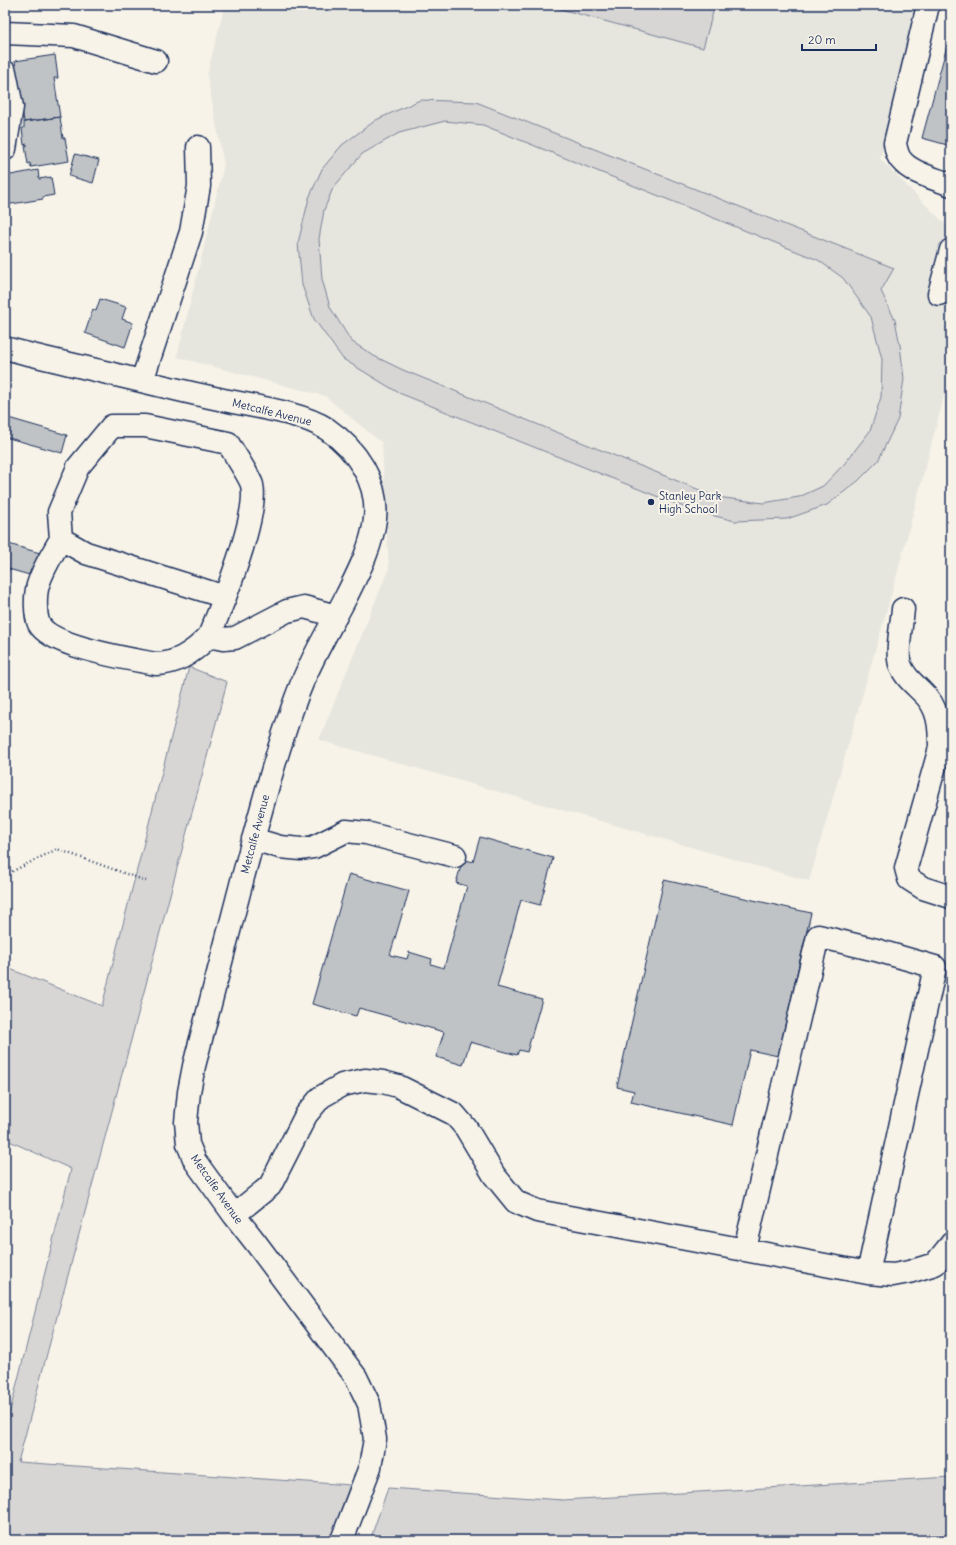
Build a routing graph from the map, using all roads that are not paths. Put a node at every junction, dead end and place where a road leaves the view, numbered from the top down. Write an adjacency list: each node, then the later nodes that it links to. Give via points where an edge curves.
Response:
1 (928, 5): 7 (street, via 895,143 896,152 901,161 910,168)
2 (5, 33): 3 (street, via 74,36)
3 (156, 61)
4 (5, 72): 6 (street, via 12,107)
5 (198, 147): 11 (street, via 199,186 191,232)
6 (5, 149)
7 (951, 185)
8 (951, 250): 9 (street)
9 (939, 294)
10 (5, 348): 11 (street, Metcalfe Avenue)
11 (142, 381): 15 (street, Metcalfe Avenue, via 307,420 326,428 351,449 371,483 376,517 366,555)
12 (61, 539): 13 (street, via 86,553); 13 (street, via 59,512 78,468 112,426 145,426 228,443 252,485 252,509); 16 (street, via 38,585 35,604 39,625 53,637 81,649 167,664 197,649)
13 (225, 597): 16 (street)
14 (904, 609): 19 (street, via 899,662 913,685 931,701 940,730 940,748 906,868 909,879 923,888)
15 (336, 616): 16 (street, via 304,608 287,611 235,638); 17 (street, Metcalfe Avenue, via 296,697)
16 (209, 636)
17 (253, 839): 18 (street, via 280,847 301,849 314,847 346,831 366,833); 20 (street, Metcalfe Avenue, via 194,1066 186,1122 188,1144 195,1161)
18 (455, 856)
19 (951, 897)
20 (234, 1215): 22 (street, via 270,1186 306,1115 321,1097 342,1086 365,1080 398,1086 454,1114 466,1128 494,1175 516,1202 536,1212); 24 (street, Metcalfe Avenue, via 356,1377 369,1404 375,1439 370,1467)
21 (951, 1244): 23 (street, via 935,1264 893,1275)
22 (745, 1249): 23 (street); 23 (street, via 818,936 935,967)
23 (868, 1273)
24 (342, 1540)

